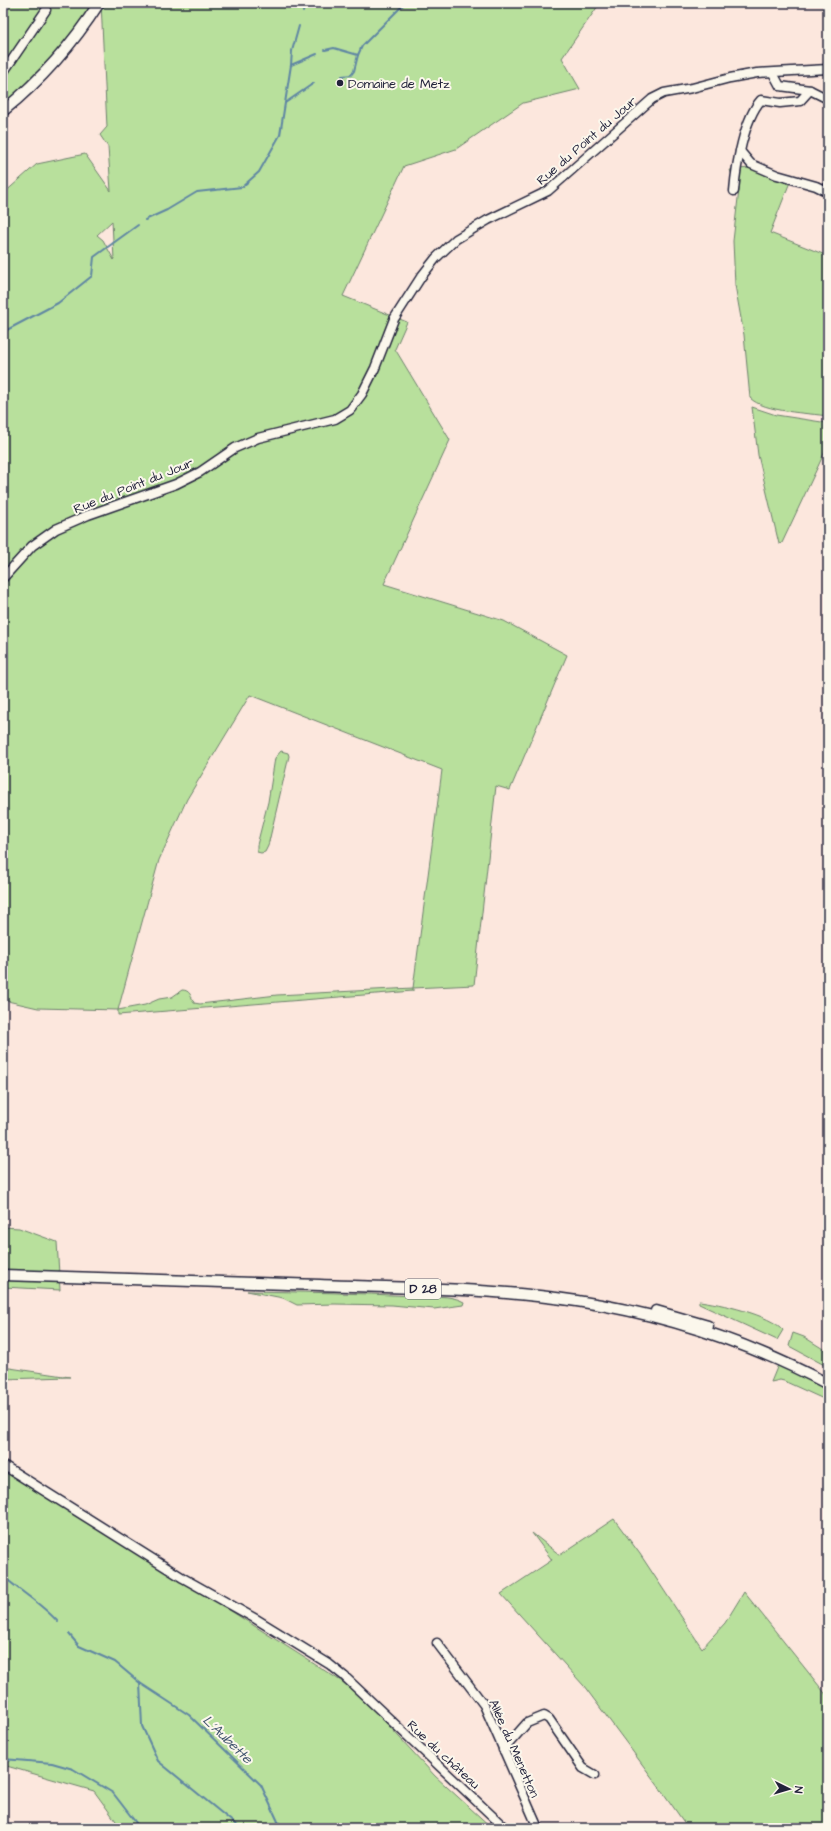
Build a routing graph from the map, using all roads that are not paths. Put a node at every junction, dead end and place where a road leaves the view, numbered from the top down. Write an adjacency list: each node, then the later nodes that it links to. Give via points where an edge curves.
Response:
1 (99, 3): 8 (main road, via 45,74)
2 (46, 10): 4 (street)
3 (828, 69): 5 (street, Rue du Point du Jour)
4 (3, 73)
5 (773, 73): 6 (street, via 780,86); 12 (street, Rue du Point du Jour, via 730,78 664,93 652,99 548,191 488,220 456,240 436,258 405,300 394,319 375,368 362,394 350,410 335,419 258,438 235,448 200,472 176,484 56,529 32,546)
6 (810, 90): 7 (street); 9 (street, via 800,101 780,103 761,100 755,107)
7 (828, 99)
8 (3, 111)
9 (740, 151): 10 (street); 11 (street, via 751,164)
10 (734, 191)
11 (828, 192)
12 (3, 578)
13 (3, 1268): 15 (main road, D 28, via 476,1284 563,1292 623,1302 678,1316 747,1340)
14 (3, 1275): 16 (main road, D 28, via 466,1291 561,1299 629,1311 683,1325 761,1353)
15 (828, 1377)
16 (828, 1384)
17 (3, 1465): 21 (street, Rue du château, via 183,1578 329,1664)
18 (437, 1643): 19 (street, Allée du Menetton, via 484,1705)
19 (503, 1750): 20 (street, via 527,1723 544,1716 549,1719 583,1768); 22 (street, Allée du Menetton)
20 (595, 1775)
21 (506, 1828)
22 (538, 1828)

